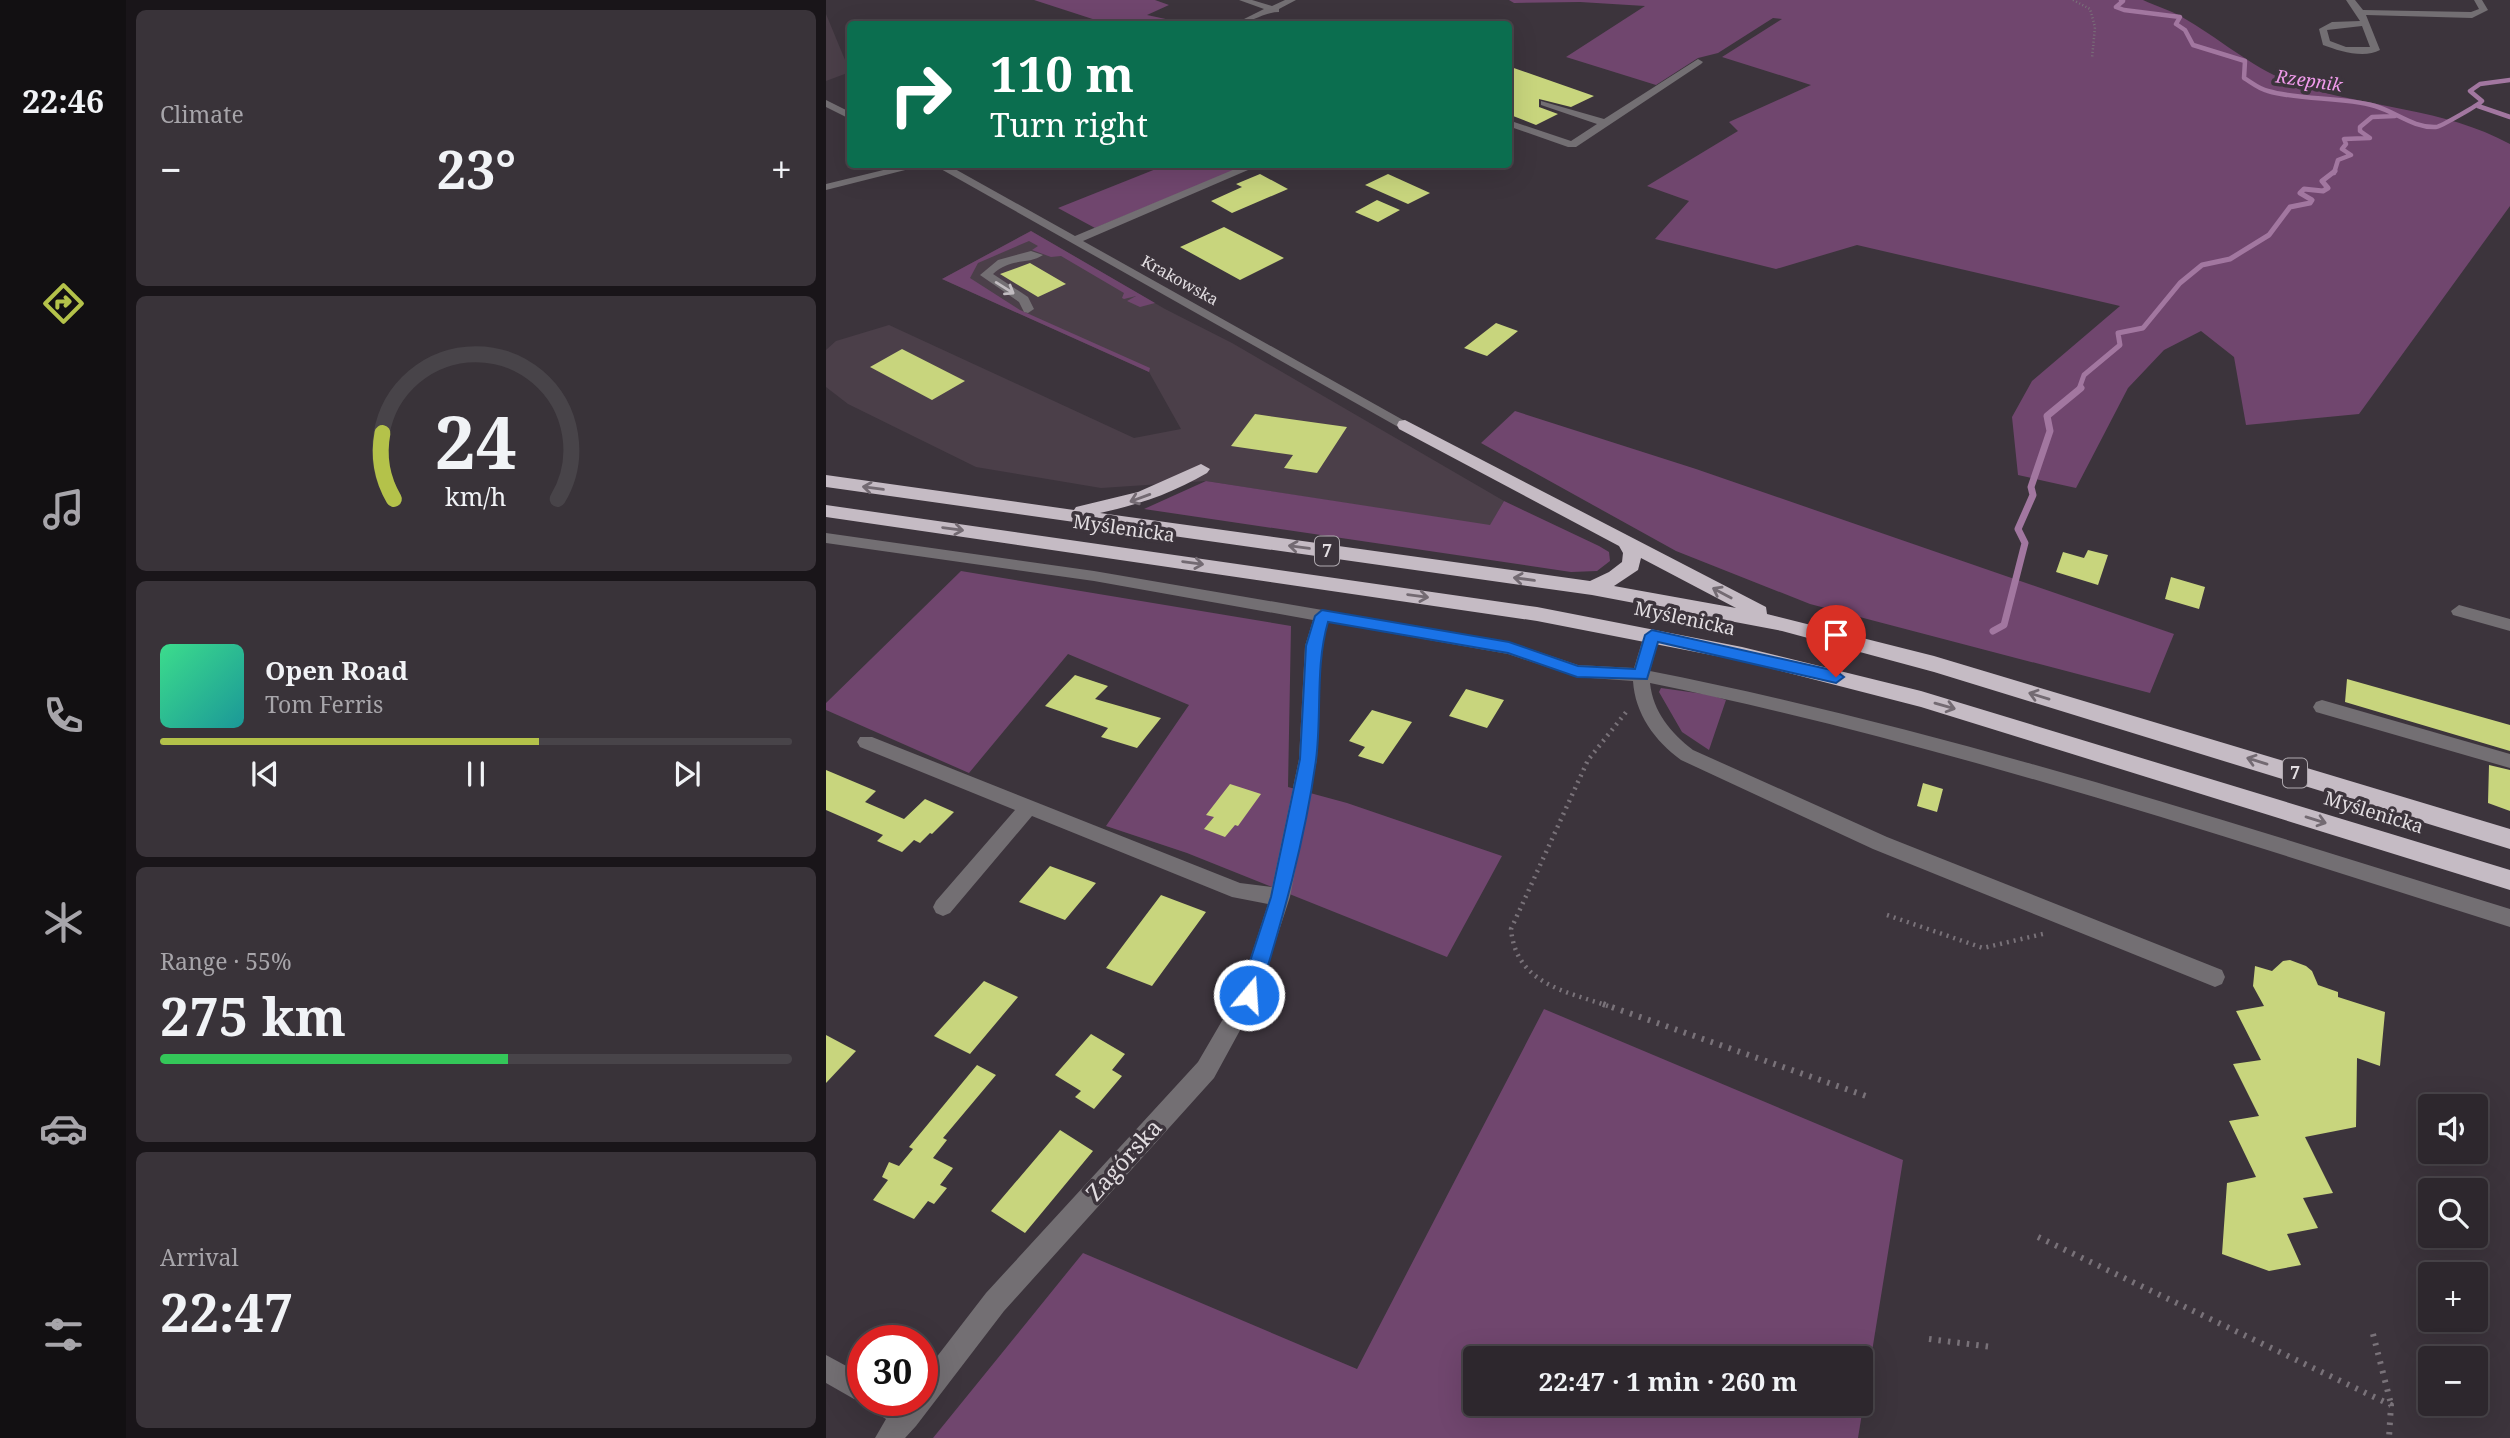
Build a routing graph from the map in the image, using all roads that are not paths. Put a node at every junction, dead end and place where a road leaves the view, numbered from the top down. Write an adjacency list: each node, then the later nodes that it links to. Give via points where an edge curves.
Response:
1 (1243, 0): 5 (street)
2 (1292, 0): 5 (street)
3 (2350, 0): 6 (street)
4 (2478, 0): 6 (street, via 2484,10 2472,15)
5 (1276, 10): 7 (street)
6 (2361, 12): 8 (street)
7 (1246, 21)
8 (2364, 23): 8 (street, via 2332,25 2323,29 2322,35 2326,43 2345,50 2375,50)
9 (1698, 62): 14 (street)
10 (826, 103): 12 (street)
11 (1544, 103): 14 (street)
12 (847, 114)
13 (1512, 124): 14 (street, via 1572,145)
14 (1605, 124)
15 (907, 168): 18 (street)
16 (944, 168): 19 (street, Krakowska)
17 (1247, 168): 19 (street)
18 (826, 187)
19 (1075, 240): 22 (street, Krakowska)
20 (1037, 256): 21 (street, one-way to 21, via 1019,256 986,275 1024,300)
21 (1028, 309)
22 (1405, 425): 28 (highway)
23 (1201, 468): 26 (highway, one-way to 26, via 1132,502)
24 (826, 481): 26 (highway, Myślenicka / 7, one-way to 24)
25 (826, 511): 34 (highway, Myślenicka / 7, one-way to 34, via 1433,598)
26 (1062, 514): 29 (highway, Myślenicka / 7, one-way to 26)
27 (826, 538): 31 (street, via 1094,576)
28 (1626, 542): 29 (highway, via 1632,553 1631,565); 32 (highway, one-way to 28)
29 (1592, 589): 32 (highway, Myślenicka / 7)
30 (2459, 611): 33 (street)
31 (1322, 616): 35 (street, via 1509,648 1577,671); 42 (street, Zagórska, via 1313,646 1308,759)
32 (1782, 624): 40 (highway, Myślenicka / 7, one-way to 32, via 1974,676)
33 (2510, 625)
34 (1652, 635): 35 (street); 41 (highway, Myślenicka / 7, one-way to 41, via 1932,703)
35 (1642, 684): 44 (street, via 1921,739); 45 (street, via 1660,729 1687,755 1809,812)
36 (2322, 707): 38 (street)
37 (866, 742): 39 (street)
38 (2510, 761)
39 (1028, 808): 42 (street, via 1239,891); 43 (street)
40 (2510, 839)
41 (2510, 880)
42 (1280, 897): 47 (street, Zagórska, via 1249,995 1206,1070 995,1302)
43 (943, 907)
44 (2510, 918)
45 (2215, 977)
46 (826, 1368): 48 (street)
47 (938, 1376)
48 (847, 1380)
49 (906, 1416): 50 (street, Zagórska)
50 (888, 1438)

